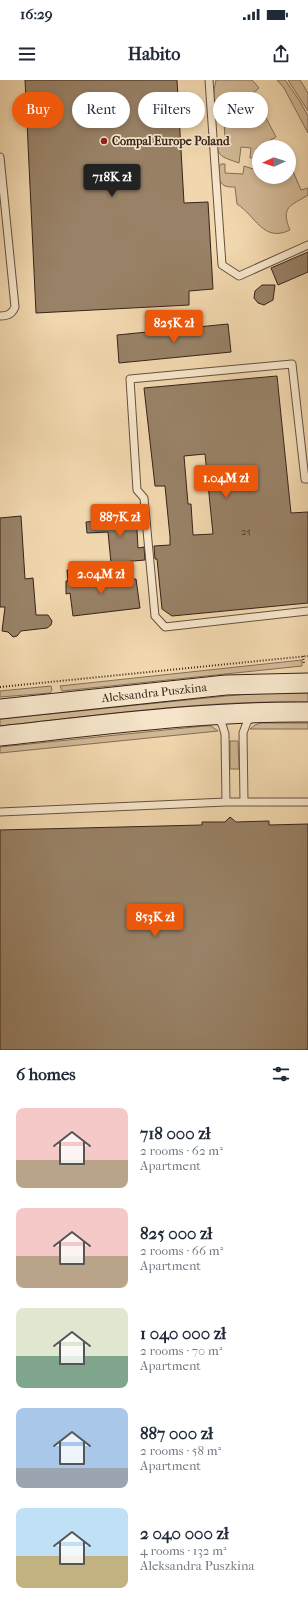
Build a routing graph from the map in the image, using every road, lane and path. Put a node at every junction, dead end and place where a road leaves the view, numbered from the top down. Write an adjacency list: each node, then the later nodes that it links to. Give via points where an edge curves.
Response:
1 (209, 80): 3 (lane, via 222,265 239,276)
2 (0, 157): 4 (lane, via 15,307 7,316)
3 (308, 245)
4 (0, 316)
5 (308, 479): 6 (lane, via 305,479 292,364 130,379 136,490 144,498 155,616 165,627)
6 (308, 611)
7 (303, 656): 8 (path); 9 (path); 11 (path)
8 (308, 656)
9 (304, 664)
10 (308, 683): 12 (main road, Aleksandra Puszkina, via 226,685)
11 (0, 687)
12 (0, 709)
13 (257, 712): 14 (main road); 15 (main road); 18 (lane, via 247,722 243,733)
14 (308, 712)
15 (212, 714): 16 (main road); 17 (lane, via 222,724 225,734)
16 (0, 736)
17 (226, 802): 18 (lane); 20 (lane)
18 (244, 802): 19 (lane)
19 (308, 802)
20 (0, 812)

